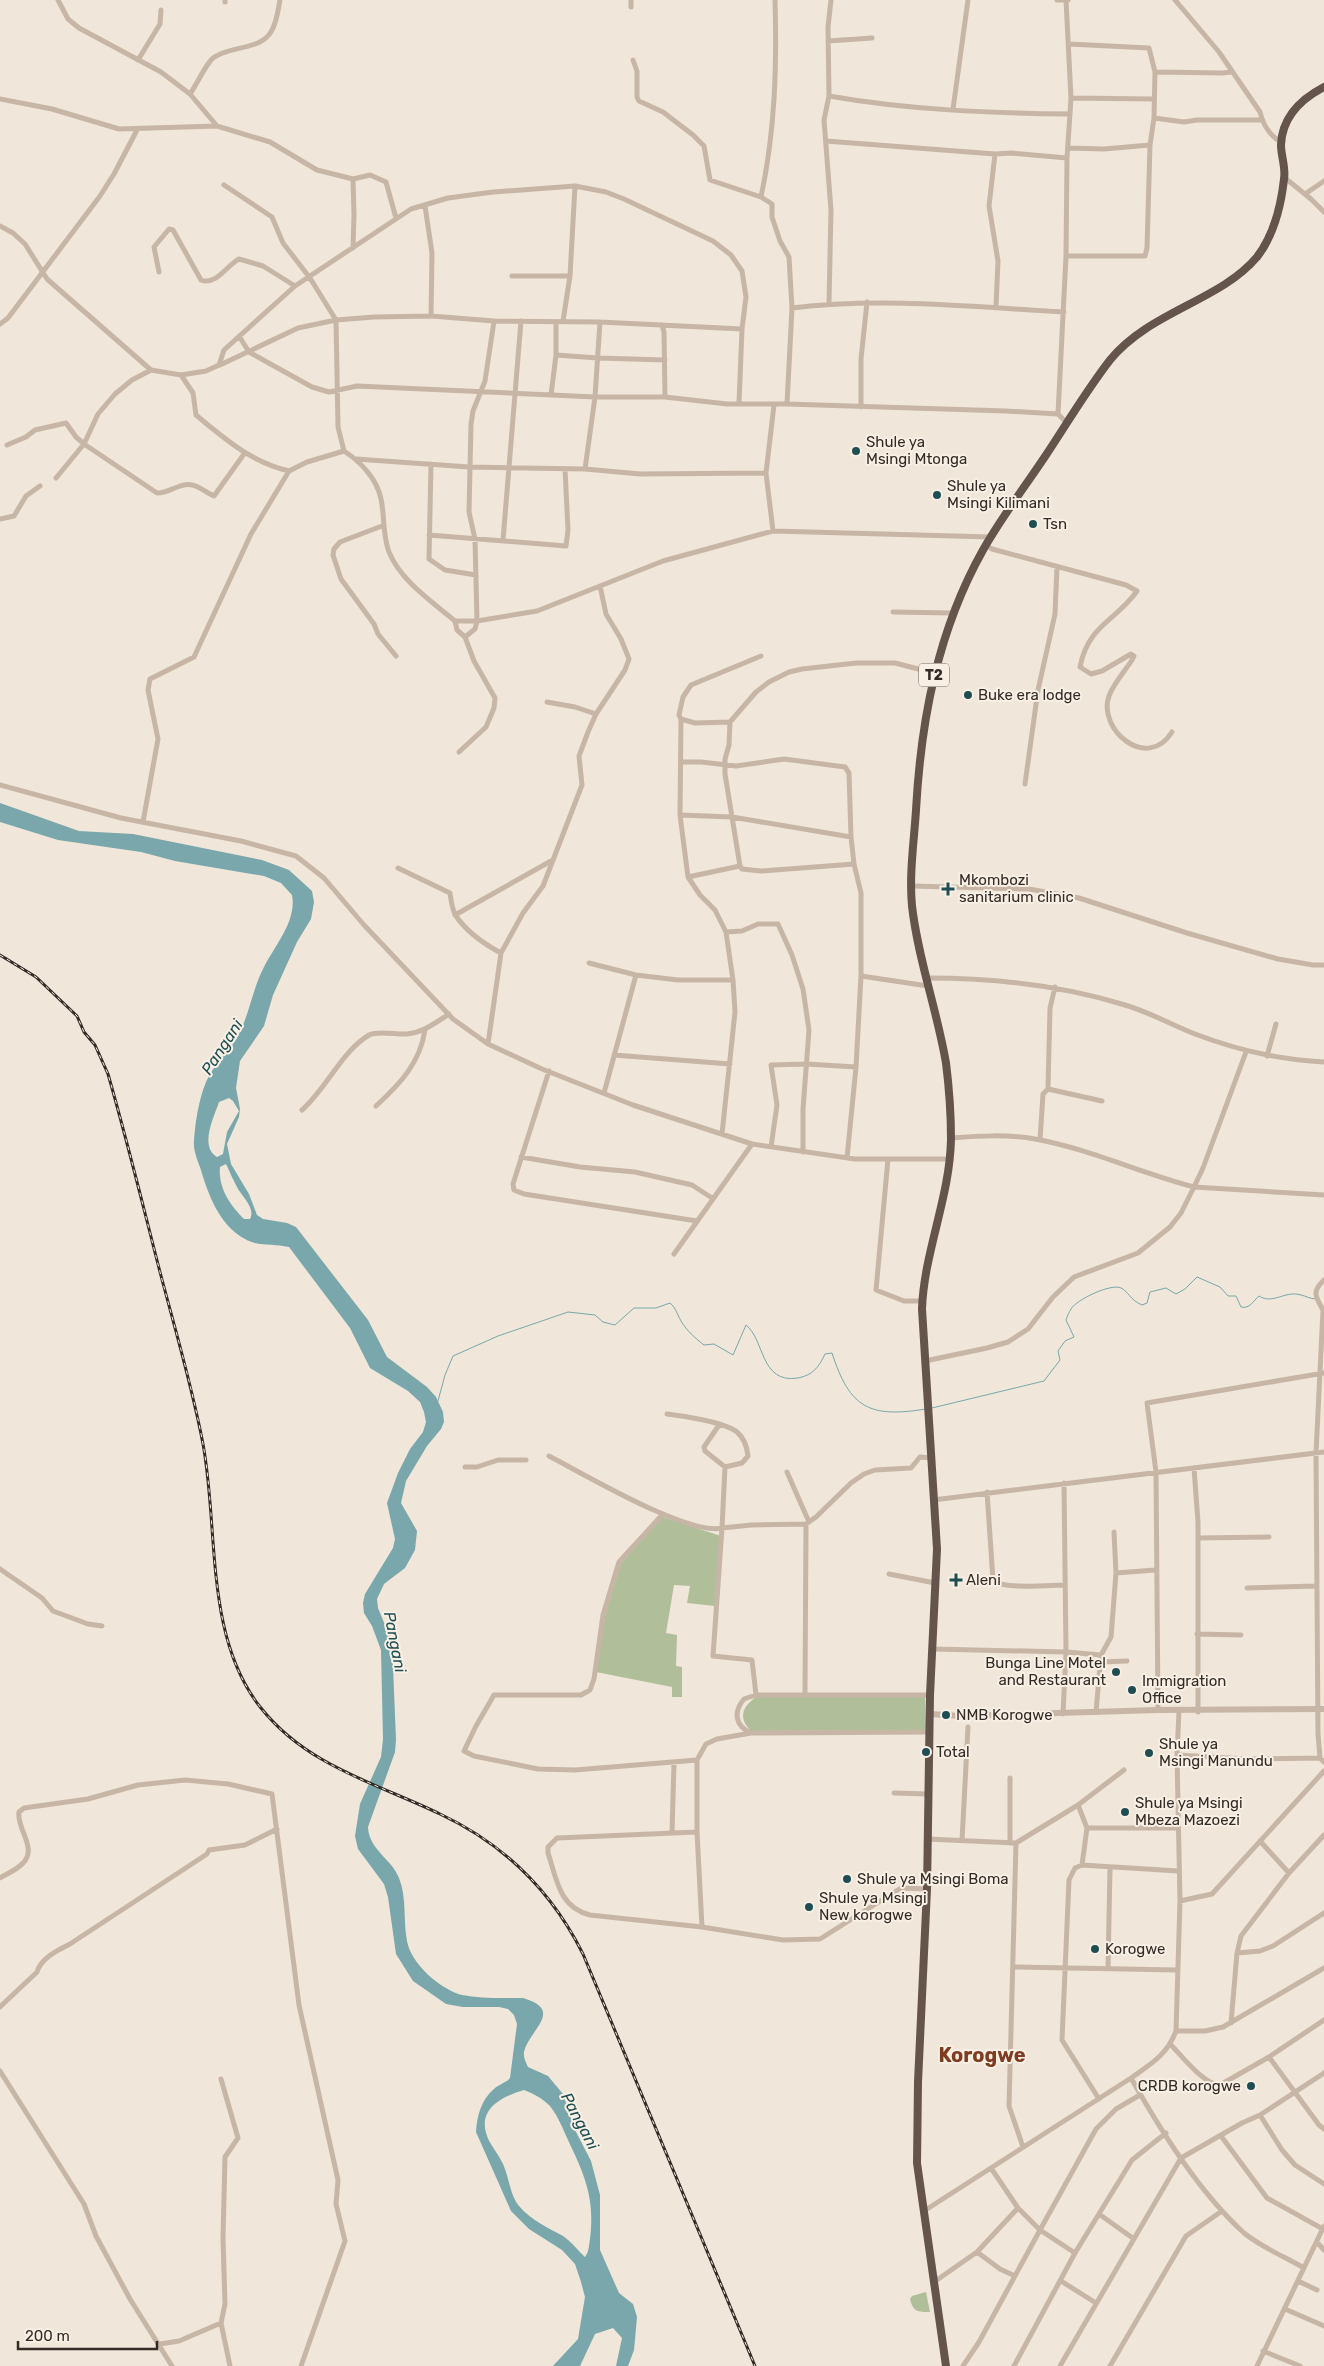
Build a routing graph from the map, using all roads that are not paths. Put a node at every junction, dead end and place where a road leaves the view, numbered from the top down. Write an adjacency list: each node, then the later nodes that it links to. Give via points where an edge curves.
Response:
1 (58, 0): 15 (street, via 68,19 79,28)
2 (280, 0): 20 (street, via 268,36 260,43 212,58)
3 (630, 0): 10 (street)
4 (774, 0): 43 (street, via 774,116)
5 (832, 0): 13 (street)
6 (968, 0): 25 (street)
7 (1057, 0): 8 (street)
8 (1067, 0): 14 (street)
9 (1175, 0): 18 (street, via 1219,52)
10 (631, 7)
11 (161, 10): 15 (street, via 160,24)
12 (872, 38): 13 (street)
13 (828, 41): 21 (street)
14 (1069, 44): 17 (street, via 1149,48); 22 (street)
15 (138, 60): 20 (street, via 161,72)
16 (633, 60): 43 (street, via 639,101 662,112 704,146 710,180)
17 (1155, 72): 18 (street); 24 (street)
18 (1231, 72): 28 (street, via 1260,112)
19 (1324, 87): 32 (highway, T2, via 1297,106 1287,120)
20 (190, 94): 29 (street)
21 (829, 96): 25 (street); 31 (street, via 824,120)
22 (1071, 98): 24 (street); 26 (street)
23 (0, 99): 30 (street, via 52,109 120,129)
24 (1153, 99): 27 (street)
25 (953, 109): 26 (street, via 986,113)
26 (1070, 114): 34 (street)
27 (1154, 118): 28 (street, via 1184,122); 33 (street)
28 (1262, 120): 32 (street, via 1274,138)
29 (217, 126): 30 (street); 38 (street, via 270,142 317,170)
30 (137, 130): 51 (street, via 100,196)
31 (826, 141): 35 (street); 57 (street, via 831,210)
32 (1281, 142): 37 (highway, T2)
33 (1150, 145): 34 (street); 49 (street, via 1145,256)
34 (1068, 148): 36 (street)
35 (995, 154): 36 (street); 58 (street, via 989,206 998,261)
36 (1067, 158): 49 (street)
37 (1284, 178): 42 (street); 90 (highway, T2, via 1276,222 1256,257 1231,278 1152,323 1130,340 1109,362)
38 (353, 179): 46 (street, via 370,175 386,182); 48 (street)
39 (1324, 181): 42 (street)
40 (224, 185): 54 (street, via 272,217 283,243)
41 (575, 186): 44 (street, via 493,192 448,198); 53 (street); 70 (street, via 624,199 724,248 742,271 746,297)
42 (1305, 194): 45 (street)
43 (761, 196): 59 (street, via 772,204 772,217 789,256)
44 (425, 206): 46 (street); 61 (street, via 432,253)
45 (1324, 212)
46 (396, 218): 48 (street)
47 (0, 226): 51 (street, via 24,244)
48 (353, 248): 54 (street)
49 (1066, 256): 60 (street)
50 (159, 272): 55 (street, via 154,247 169,229 173,230 201,280 217,277 239,260 263,266)
51 (42, 273): 68 (street); 77 (street)
52 (512, 276): 53 (street)
53 (570, 276): 65 (street)
54 (310, 278): 55 (street); 62 (street)
55 (295, 286): 71 (street)
56 (867, 302): 57 (street); 58 (street); 88 (street)
57 (829, 303): 59 (street)
58 (996, 306): 60 (street)
59 (792, 308): 86 (street)
60 (1064, 312): 89 (street)
61 (431, 316): 62 (street); 63 (street)
62 (336, 320): 72 (street, via 298,328); 79 (street)
63 (494, 321): 64 (street); 80 (street)
64 (521, 321): 66 (street); 81 (street)
65 (563, 321): 66 (street); 67 (street)
66 (556, 322): 73 (street)
67 (600, 322): 69 (street); 74 (street)
68 (0, 324)
69 (662, 325): 70 (street); 75 (street)
70 (742, 329): 85 (street)
71 (239, 336): 72 (street); 76 (street, via 224,350)
72 (249, 352): 76 (street); 79 (street, via 312,387 329,392)
73 (556, 355): 74 (street); 82 (street)
74 (598, 358): 75 (street); 83 (street)
75 (665, 360): 84 (street)
76 (219, 365): 78 (street)
77 (151, 370): 78 (street); 91 (street, via 115,394 98,414)
78 (181, 375): 94 (street, via 194,393 196,415)
79 (338, 390): 80 (street, via 357,386); 93 (street, via 338,427)
80 (482, 392): 81 (street); 97 (street, via 473,411)
81 (515, 393): 82 (street); 98 (street)
82 (552, 395): 83 (street)
83 (595, 397): 84 (street); 99 (street)
84 (666, 397): 85 (street, via 726,404)
85 (740, 402): 87 (street)
86 (787, 404): 87 (street); 88 (street)
87 (774, 405): 102 (street)
88 (861, 407): 89 (street)
89 (1058, 414): 90 (street)
90 (1067, 423): 109 (highway, T2)
91 (84, 444): 92 (street, via 66,423 36,430); 94 (street, via 162,493 192,485 214,496); 103 (street)
92 (8, 445)
93 (344, 451): 95 (street); 101 (street, via 307,462)
94 (244, 454): 101 (street)
95 (356, 459): 96 (street); 106 (street, via 376,484 381,500)
96 (431, 464): 97 (street); 108 (street)
97 (470, 467): 98 (street); 110 (street, via 469,512)
98 (509, 468): 100 (street); 111 (street)
99 (585, 468): 100 (street); 102 (street, via 640,474)
100 (565, 469): 111 (street, via 568,504 566,546)
101 (289, 472): 136 (street, via 251,534 194,656 148,683 158,739)
102 (766, 473): 107 (street)
103 (56, 478)
104 (40, 486): 105 (street, via 26,496 14,516)
105 (0, 519)
106 (382, 526): 118 (street, via 389,552 401,573); 121 (street, via 340,542 333,556 341,579)
107 (773, 531): 109 (street); 115 (street, via 663,561)
108 (429, 535): 110 (street); 114 (street, via 433,563 445,570)
109 (991, 537): 112 (highway, T2)
110 (475, 539): 111 (street); 114 (street)
111 (503, 540)
112 (986, 545): 113 (street); 117 (highway, T2)
113 (1057, 567): 128 (street, via 1126,585 1137,591 1096,630 1080,668 1091,674 1132,654 1132,660 1109,697 1111,724 1132,745 1147,749 1165,743); 132 (street, via 1055,614 1038,690)
114 (476, 576): 119 (street)
115 (600, 586): 119 (street, via 537,612); 125 (street, via 606,614 629,659)
116 (893, 612): 117 (street)
117 (952, 613): 123 (highway, T2)
118 (455, 621): 119 (street); 120 (street, via 457,630)
119 (477, 621): 120 (street)
120 (465, 637): 129 (street, via 494,698 494,708 486,726)
121 (396, 656)
122 (761, 656): 126 (street, via 691,685 683,697)
123 (934, 673): 127 (street, via 895,663 856,663 789,672 756,692); 143 (highway, T2, via 918,778)
124 (547, 702): 125 (street)
125 (596, 714): 138 (street, via 579,756 582,785)
126 (681, 719): 127 (street, via 695,723); 130 (street)
127 (730, 722): 131 (street)
128 (1172, 732)
129 (458, 752)
130 (682, 762): 131 (street); 134 (street)
131 (724, 765): 135 (street); 137 (street, via 784,758 844,767 849,773)
132 (1025, 784)
133 (0, 785): 136 (street)
134 (680, 816): 135 (street); 142 (street)
135 (732, 817): 137 (street); 140 (street)
136 (144, 822): 154 (street, via 241,841 296,856 324,878)
137 (851, 837): 139 (street)
138 (551, 861): 144 (street); 146 (street, via 543,886 523,913)
139 (854, 864): 140 (street, via 761,871); 150 (street, via 861,893)
140 (740, 866): 142 (street)
141 (398, 868): 144 (street, via 450,893)
142 (688, 877): 145 (street, via 715,910)
143 (911, 886): 148 (street, via 1029,889 1079,898 1187,934 1278,959); 152 (highway, T2)
144 (455, 915): 146 (street, via 485,944)
145 (726, 932): 151 (street); 163 (street, via 742,931 758,924 778,924 803,989 809,1030)
146 (501, 953): 157 (street)
147 (589, 962): 149 (street)
148 (1324, 964)
149 (636, 976): 151 (street); 159 (street)
150 (861, 976): 152 (street); 164 (street)
151 (733, 980): 162 (street, via 735,1012)
152 (927, 982): 153 (street); 172 (highway, T2, via 946,1062)
153 (1055, 987): 158 (street, via 1128,1006); 166 (street, via 1050,1008)
154 (448, 1014): 156 (street); 157 (street)
155 (1276, 1024): 160 (street)
156 (425, 1030): 169 (street, via 423,1047 413,1066); 170 (street, via 406,1034 371,1034 354,1047)
157 (488, 1044): 165 (street)
158 (1246, 1052): 160 (street); 181 (street)
159 (614, 1055): 162 (street); 167 (street)
160 (1267, 1056): 161 (street)
161 (1324, 1062)
162 (730, 1064): 171 (street)
163 (806, 1064): 164 (street); 175 (street, via 771,1065 777,1105); 176 (street)
164 (856, 1067): 178 (street)
165 (549, 1072): 167 (street); 177 (street)
166 (1048, 1089): 168 (street); 173 (street, via 1043,1094)
167 (604, 1093): 171 (street)
168 (1102, 1100)
169 (376, 1106)
170 (302, 1110)
171 (722, 1134): 174 (street)
172 (951, 1138): 173 (street, via 986,1136); 180 (highway, T2)
173 (1040, 1140): 181 (street)
174 (752, 1144): 175 (street); 183 (street)
175 (772, 1147): 176 (street)
176 (803, 1152): 178 (street)
177 (521, 1158): 183 (street, via 635,1172 692,1185); 184 (street, via 513,1184 514,1190 524,1194)
178 (848, 1158): 179 (street)
179 (888, 1159): 180 (street); 187 (street, via 876,1290 904,1301)
180 (950, 1159): 187 (highway, T2)
181 (1194, 1188): 182 (street); 188 (street, via 1182,1213 1170,1227 1138,1253 1074,1277 1028,1328 1008,1342)
182 (1324, 1195)
183 (712, 1198): 184 (street)
184 (697, 1222): 185 (street)
185 (674, 1254)
186 (1324, 1280): 189 (street, via 1315,1288 1314,1296 1323,1310)
187 (922, 1301): 188 (highway, T2)
188 (925, 1361): 195 (highway, T2)
189 (1321, 1374): 193 (street); 201 (street, via 1147,1403)
190 (667, 1414): 191 (street, via 704,1419)
191 (718, 1425): 198 (street, via 704,1447); 198 (street, via 736,1430 747,1448 748,1456 742,1463)
192 (1324, 1452): 193 (street)
193 (1316, 1453): 199 (street); 208 (street)
194 (550, 1456): 205 (street)
195 (931, 1458): 204 (highway, T2); 206 (street, via 920,1457 911,1468 875,1470 864,1474)
196 (526, 1460): 197 (street, via 498,1460)
197 (466, 1467)
198 (725, 1467): 207 (street)
199 (1194, 1468): 201 (street); 212 (street)
200 (787, 1472): 206 (street)
201 (1156, 1472): 202 (street); 214 (street)
202 (1064, 1483): 203 (street); 218 (street)
203 (986, 1492): 204 (street); 218 (street, via 993,1580 1017,1586)
204 (933, 1500): 217 (highway, T2, via 937,1549)
205 (662, 1515): 207 (street, via 712,1530); 247 (street, via 619,1562 604,1615 590,1690 581,1695 494,1695 464,1751 538,1769 576,1770)
206 (807, 1523): 207 (street); 231 (street)
207 (722, 1528): 233 (street, via 713,1656 752,1660)
208 (1316, 1529): 209 (street); 219 (street)
209 (1324, 1529)
210 (1114, 1532): 215 (street)
211 (1268, 1537): 212 (street)
212 (1198, 1538): 224 (street)
213 (0, 1569): 223 (street, via 42,1598 53,1612)
214 (1155, 1570): 215 (street); 235 (street)
215 (1116, 1573): 228 (street, via 1111,1638)
216 (889, 1574): 217 (street)
217 (935, 1583): 226 (highway, T2)
218 (1065, 1585): 227 (street)
219 (1316, 1586): 220 (street); 221 (street)
220 (1247, 1588)
221 (1316, 1605): 222 (street); 234 (street)
222 (1324, 1605)
223 (102, 1626)
224 (1197, 1634): 225 (street); 238 (street)
225 (1241, 1635)
226 (932, 1650): 227 (street); 232 (highway, T2)
227 (1066, 1652): 228 (street); 240 (street)
228 (1101, 1655): 230 (street)
229 (1127, 1661): 230 (street)
230 (1100, 1662): 237 (street)
231 (805, 1694): 232 (street); 233 (street)
232 (930, 1694): 239 (highway, T2)
233 (756, 1695): 243 (street, via 744,1698 737,1712 741,1729)
234 (1321, 1709): 238 (street); 246 (street)
235 (1158, 1710): 236 (street); 237 (street)
236 (1179, 1711): 238 (street); 244 (street)
237 (1096, 1712): 240 (street)
238 (1198, 1712)
239 (930, 1714): 240 (street); 242 (highway, T2)
240 (1063, 1714)
241 (968, 1727): 261 (street)
242 (930, 1732): 243 (street); 252 (highway, T2)
243 (751, 1733): 245 (street, via 706,1744)
244 (1177, 1755): 246 (street); 255 (street)
245 (697, 1760): 247 (street); 257 (street)
246 (1322, 1760)
247 (674, 1763): 258 (street)
248 (1124, 1770): 253 (street)
249 (1324, 1771): 262 (street)
250 (1010, 1778): 263 (street)
251 (894, 1793): 252 (street)
252 (928, 1794): 260 (highway, T2)
253 (1078, 1805): 254 (street); 263 (street)
254 (1087, 1828): 255 (street); 264 (street)
255 (1178, 1828): 266 (street)
256 (277, 1829): 268 (street, via 272,1794 228,1784 185,1780 138,1785 88,1799 24,1808 18,1812 29,1853 25,1862); 279 (street, via 245,1845 209,1850 55,1952); 325 (street, via 300,2005 338,2180 336,2204 344,2241)
257 (697, 1832): 258 (street); 272 (street)
258 (672, 1833): 272 (street, via 556,1838 548,1846 548,1852 564,1898 578,1912)
259 (1324, 1835): 267 (street)
260 (927, 1838): 261 (street); 269 (highway, T2)
261 (962, 1841): 263 (street)
262 (1260, 1841): 267 (street); 270 (street, via 1212,1894)
263 (1013, 1843): 274 (street)
264 (1082, 1865): 265 (street); 275 (street, via 1075,1868 1069,1880)
265 (1110, 1868): 266 (street); 277 (street)
266 (1178, 1871): 270 (street)
267 (1289, 1873): 273 (street, via 1245,1929)
268 (0, 1878)
269 (927, 1889): 272 (street, via 901,1888 820,1939 783,1940); 301 (highway, T2, via 917,2163)
270 (1180, 1901): 278 (street)
271 (1324, 1913): 273 (street, via 1273,1946)
272 (702, 1927)
273 (1237, 1953): 281 (street)
274 (1014, 1967): 275 (street); 296 (street, via 1009,2106)
275 (1065, 1968): 277 (street); 291 (street, via 1062,2040)
276 (1324, 1968): 281 (street)
277 (1108, 1969): 278 (street)
278 (1178, 1970): 282 (street)
279 (0, 2008)
280 (1324, 2020): 284 (street)
281 (1231, 2023): 282 (street, via 1205,2031)
282 (1176, 2031): 283 (street)
283 (1171, 2045): 284 (street, via 1202,2076 1216,2085); 287 (street)
284 (1269, 2057): 289 (street)
285 (0, 2071): 321 (street, via 84,2204 96,2236)
286 (1324, 2073): 289 (street)
287 (1131, 2078): 290 (street); 291 (street)
288 (221, 2079): 319 (street, via 238,2138 225,2157 225,2304)
289 (1296, 2092): 292 (street); 293 (street)
290 (1140, 2094): 294 (street); 305 (street, via 1116,2109 1096,2129)
291 (1099, 2099): 296 (street)
292 (1260, 2116): 295 (street); 299 (street, via 1295,2165)
293 (1324, 2129)
294 (1166, 2134): 297 (street); 303 (street, via 1132,2160)
295 (1220, 2136): 297 (street); 304 (street, via 1267,2198)
296 (1023, 2147): 298 (street)
297 (1181, 2158): 302 (street); 306 (street)
298 (991, 2168): 300 (street); 301 (street)
299 (1324, 2184)
300 (1018, 2208): 305 (street); 309 (street)
301 (924, 2211): 315 (highway, T2)
302 (1222, 2211): 311 (street, via 1246,2234); 330 (street, via 1186,2236)
303 (1099, 2214): 306 (street); 310 (street)
304 (1323, 2228): 307 (street)
305 (1040, 2230): 310 (street); 312 (street)
306 (1134, 2239): 317 (street)
307 (1317, 2242): 308 (street); 311 (street)
308 (1324, 2250)
309 (977, 2252): 312 (street, via 1000,2270); 315 (street)
310 (1075, 2253): 313 (street)
311 (1304, 2268): 314 (street)
312 (1015, 2276): 327 (street)
313 (1061, 2281): 317 (street); 328 (street)
314 (1298, 2281): 316 (street); 318 (street)
315 (934, 2282): 326 (highway, T2)
316 (1317, 2290)
317 (1096, 2303): 329 (street)
318 (1285, 2309): 320 (street); 322 (street)
319 (220, 2323): 321 (street, via 179,2341); 324 (street)
320 (1324, 2326)
321 (160, 2344): 323 (street)
322 (1263, 2352): 331 (street); 332 (street)
323 (172, 2366)
324 (230, 2366)
325 (301, 2366)
326 (946, 2366)
327 (963, 2366)
328 (1015, 2366)
329 (1060, 2366)
330 (1110, 2366)
331 (1257, 2366)
332 (1300, 2366)

